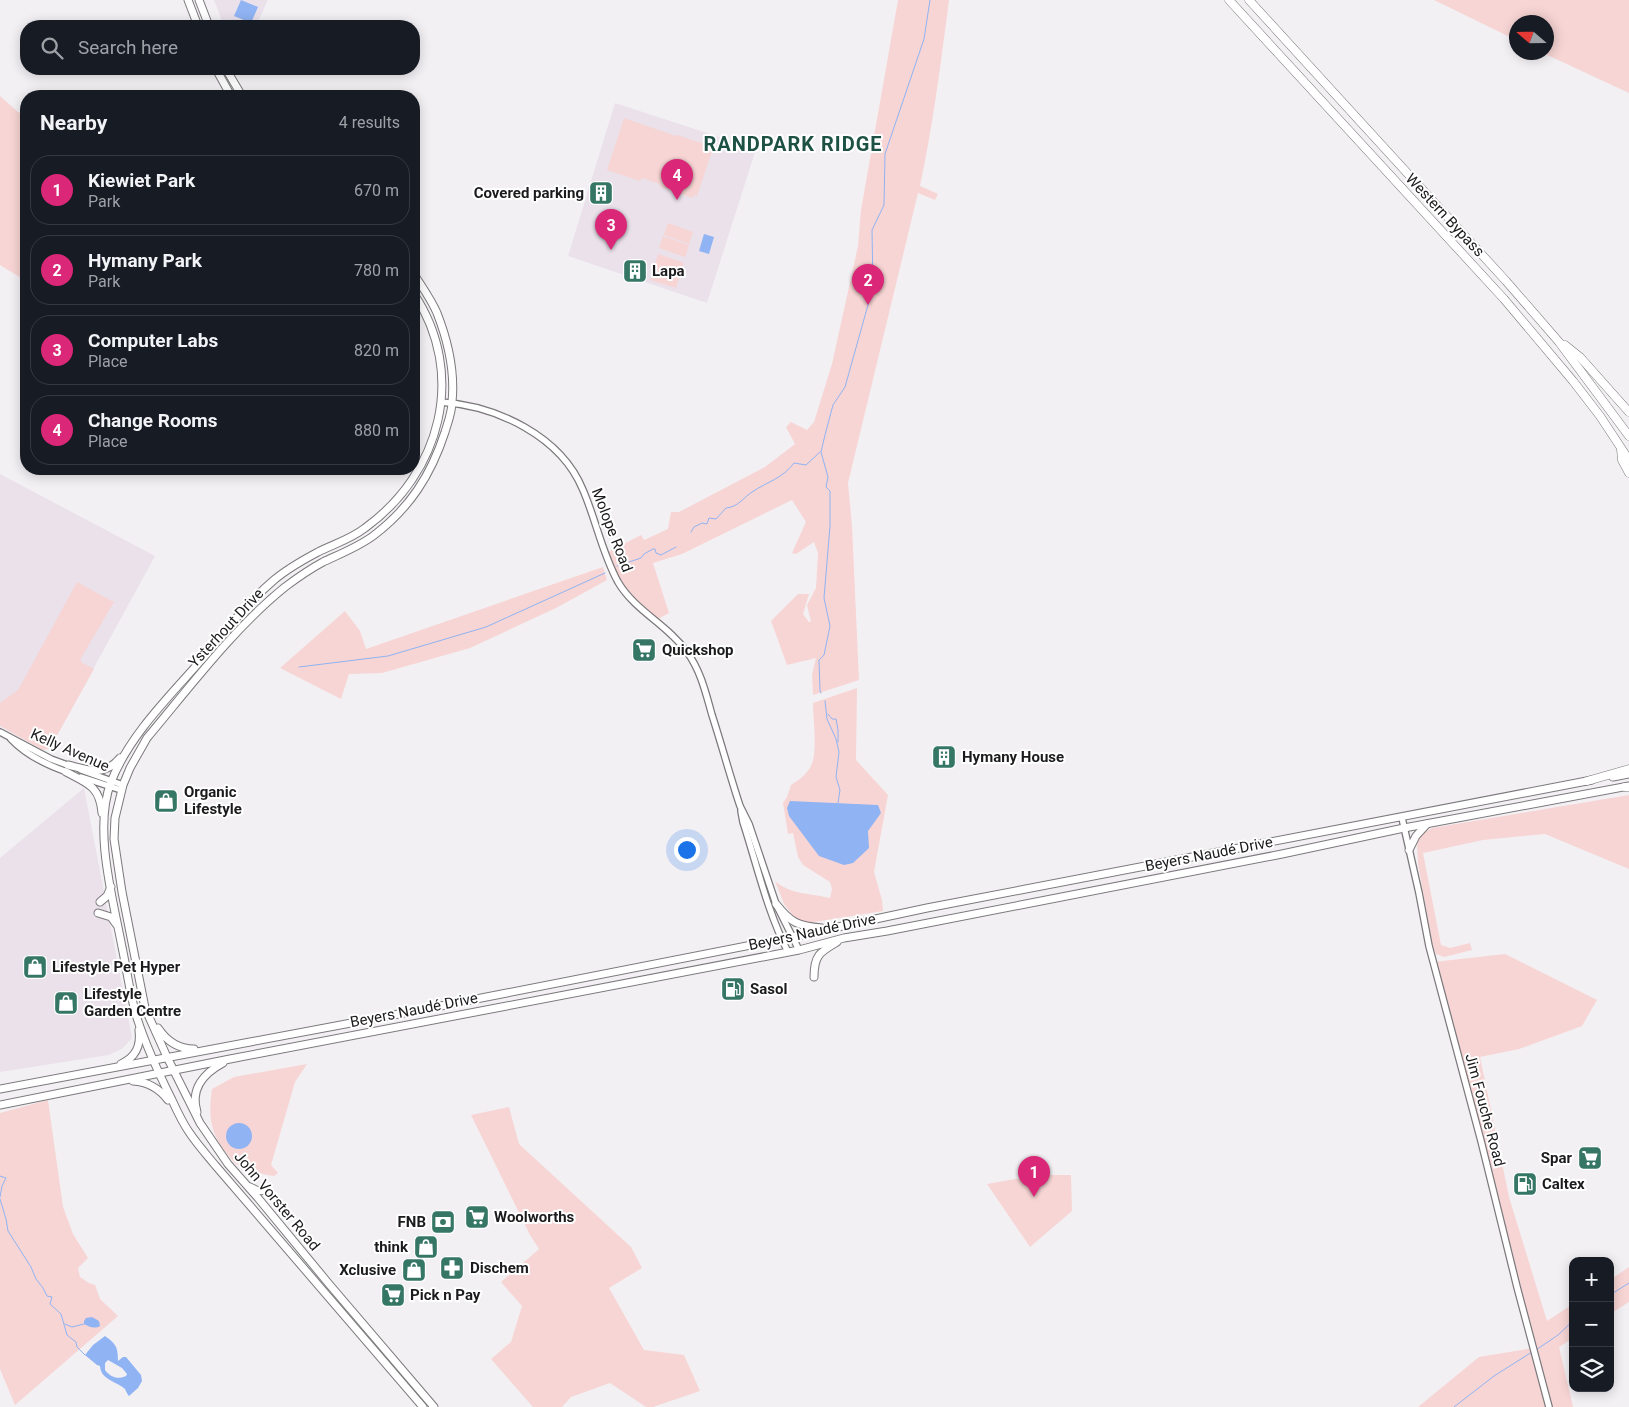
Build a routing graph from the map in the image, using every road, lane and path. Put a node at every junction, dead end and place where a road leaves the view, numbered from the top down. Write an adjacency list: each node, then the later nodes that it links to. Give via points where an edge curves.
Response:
1 (188, 0): 5 (main road)
2 (199, 0): 6 (main road)
3 (1229, 0): 18 (highway, Western Bypass, via 1504,299 1600,416)
4 (1250, 0): 13 (highway, Western Bypass)
5 (196, 20)
6 (207, 20)
7 (219, 75): 9 (main road)
8 (230, 75): 10 (main road)
9 (228, 90)
10 (238, 90)
11 (420, 283): 15 (main road, Ysterhout Drive, via 444,332 451,367)
12 (420, 304): 14 (main road, Ysterhout Drive, via 433,334)
13 (1559, 342): 16 (highway, via 1580,356); 17 (highway, Western Bypass)
14 (442, 402): 15 (street, Molope Road); 20 (main road, Ysterhout Drive, via 432,442)
15 (452, 403): 31 (main road, Ysterhout Drive, via 433,464 407,503 372,537 302,575 249,620 148,738); 32 (street, Molope Road, via 493,413 524,427 570,465 583,490 619,584 635,604 673,636 697,668)
16 (1629, 412)
17 (1629, 436)
18 (1620, 447): 19 (highway, Western Bypass); 21 (highway)
19 (1629, 460)
20 (420, 468)
21 (1629, 473)
22 (416, 475): 24 (main road, Ysterhout Drive, via 392,506 361,531 288,569 261,592)
23 (0, 732): 25 (street, Kelly Avenue, via 48,764)
24 (130, 746): 25 (main road, via 115,764 102,771); 29 (main road, Ysterhout Drive)
25 (67, 768): 29 (street, Kelly Avenue); 36 (main road, via 96,789)
26 (1629, 769): 28 (highway)
27 (1629, 774): 28 (main road, Beyers Naudé Drive)
28 (1587, 781): 33 (main road, Beyers Naudé Drive)
29 (111, 785): 31 (street, Kelly Avenue); 36 (main road, Ysterhout Drive)
30 (1628, 787): 34 (main road, Beyers Naudé Drive)
31 (122, 788): 50 (main road, Ysterhout Drive, via 115,818 115,848)
32 (740, 806): 40 (street, Molope Road); 46 (street, Molope Road, via 768,905)
33 (1402, 818): 35 (street, Jim Fouche Road); 42 (main road, Beyers Naudé Drive)
34 (1427, 824): 35 (main road, Beyers Naudé Drive); 37 (main road)
35 (1404, 828): 37 (street, Jim Fouche Road); 45 (main road, Beyers Naudé Drive)
36 (104, 831): 38 (main road, Ysterhout Drive)
37 (1409, 850): 68 (street, Jim Fouche Road, via 1428,946)
38 (111, 886): 39 (main road); 43 (main road, Ysterhout Drive)
39 (100, 902)
40 (776, 904): 42 (main road, via 796,924); 44 (street, Molope Road)
41 (98, 913): 43 (main road, via 111,917)
42 (829, 929): 44 (main road, Beyers Naudé Drive)
43 (119, 931): 51 (main road, Ysterhout Drive)
44 (792, 937): 46 (main road, Beyers Naudé Drive); 47 (street, Molope Road)
45 (844, 938): 47 (main road, Beyers Naudé Drive); 49 (main road, via 820,954 815,963)
46 (782, 939): 48 (street, Molope Road); 52 (main road, Beyers Naudé Drive)
47 (799, 950): 48 (main road, Beyers Naudé Drive)
48 (788, 952): 54 (main road, Beyers Naudé Drive)
49 (814, 977)
50 (145, 1008): 52 (main road, via 160,1032 177,1046 191,1049); 53 (main road, Ysterhout Drive)
51 (136, 1017): 55 (main road, Ysterhout Drive); 56 (main road, via 139,1047 130,1059)
52 (221, 1047): 53 (main road, Beyers Naudé Drive)
53 (167, 1057): 55 (main road, Beyers Naudé Drive); 57 (main road, Ysterhout Drive)
54 (230, 1059): 57 (main road, Beyers Naudé Drive); 63 (main road, via 208,1072 200,1082 195,1096)
55 (154, 1060): 56 (main road, Beyers Naudé Drive); 58 (main road, Ysterhout Drive)
56 (112, 1069): 60 (main road, Beyers Naudé Drive)
57 (174, 1071): 58 (main road, Beyers Naudé Drive); 63 (main road, John Vorster Road)
58 (160, 1074): 59 (main road, Beyers Naudé Drive); 62 (main road, John Vorster Road)
59 (116, 1082): 61 (main road, Beyers Naudé Drive); 62 (main road, via 140,1082 157,1088)
60 (0, 1090)
61 (0, 1105)
62 (181, 1119): 66 (main road, John Vorster Road, via 209,1158)
63 (200, 1123): 64 (main road, John Vorster Road)
64 (245, 1185): 65 (main road, via 256,1190); 67 (main road, John Vorster Road)
65 (268, 1190)
66 (423, 1407)
67 (434, 1407)
68 (1549, 1407)

